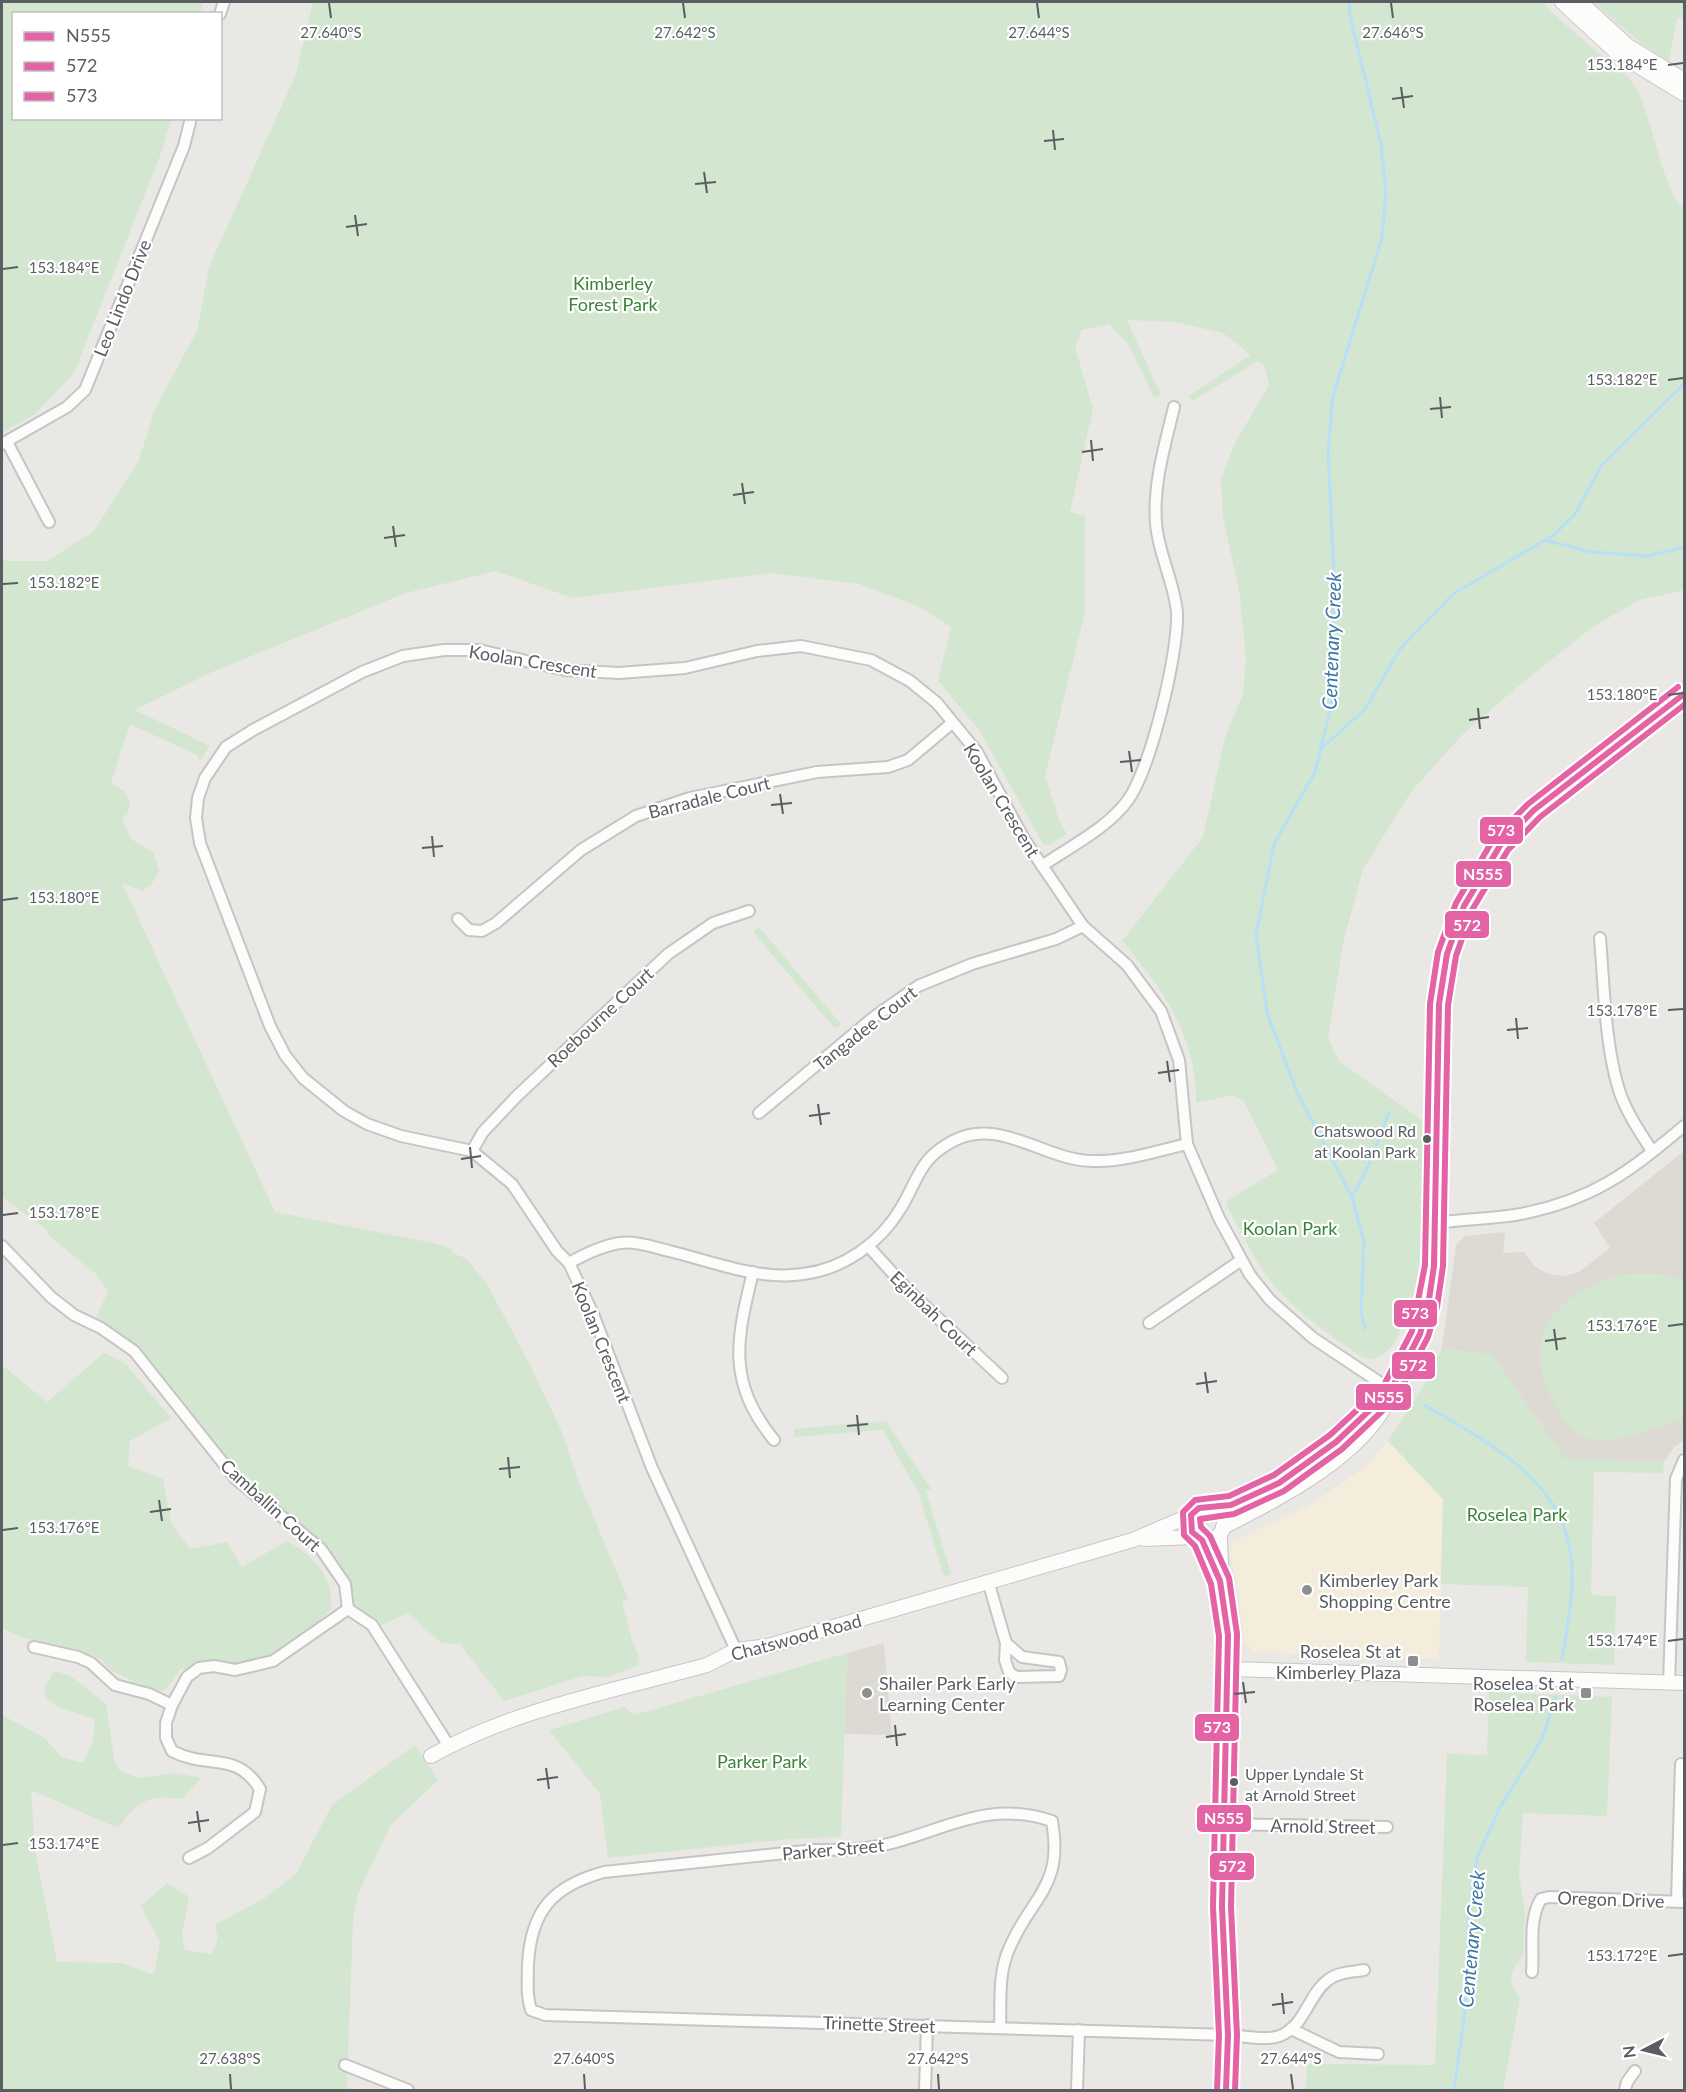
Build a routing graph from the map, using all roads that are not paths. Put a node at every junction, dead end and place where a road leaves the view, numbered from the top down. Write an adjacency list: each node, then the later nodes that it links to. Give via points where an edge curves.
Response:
1 (1562, 2): 4 (street, via 1617,53)
2 (1580, 2): 3 (street, via 1628,46)
3 (1684, 80)
4 (1684, 94)
5 (190, 120): 7 (street, Leo Lindo Drive, via 184,146 85,390 67,407)
6 (1174, 407): 11 (street, via 1156,493 1156,525 1177,612 1176,641 1141,776 1128,800 1109,819)
7 (4, 443): 8 (street, Leo Lindo Drive)
8 (49, 522)
9 (1684, 694): 21 (street, via 1534,810 1501,844 1474,884 1447,954 1439,1004)
10 (952, 723): 11 (street, Koolan Crescent, via 977,752); 13 (street, Barradale Court, via 908,760 888,767 817,772 690,798 636,816 581,850 496,924 482,931 469,930); 19 (street, Koolan Crescent, via 928,694 891,669 854,655 801,646 757,651 685,668 619,673 564,670 479,650 444,650 403,656 362,672 226,747 205,778 198,798 200,843 270,1026 285,1055 322,1095 367,1124 401,1136)
11 (1042, 866): 14 (street, Koolan Crescent)
12 (749, 911): 19 (street, Roebourne Court, via 713,923 668,954 517,1096 483,1132)
13 (458, 919)
14 (1083, 926): 16 (street, Tangadee Court, via 918,986 874,1017); 18 (street, Koolan Crescent, via 1127,965 1161,1011 1179,1060)
15 (1600, 938): 20 (street, via 1613,1068 1619,1092)
16 (759, 1113)
17 (1684, 1126): 20 (street)
18 (1187, 1144): 23 (street, via 1092,1161 1001,1135 970,1135 935,1151 922,1165 902,1207); 24 (street, Koolan Crescent)
19 (472, 1151): 25 (street, Koolan Crescent, via 512,1185)
20 (1652, 1151): 21 (street, via 1614,1181 1564,1204 1513,1215)
21 (1437, 1223): 29 (street, via 1425,1317 1411,1355)
22 (2, 1246): 40 (street, Camballin Court, via 51,1297 134,1351 235,1478 321,1549 345,1584)
23 (868, 1247): 26 (street, via 845,1261 812,1273); 28 (street, Eginbah Court)
24 (1240, 1261): 27 (street); 29 (street, Koolan Crescent, via 1284,1314)
25 (569, 1263): 26 (street, via 598,1248 634,1243); 43 (street, Koolan Crescent, via 593,1314 652,1467)
26 (753, 1272): 30 (street, via 738,1365 741,1384 756,1418)
27 (1149, 1323)
28 (1002, 1378)
29 (1391, 1390): 31 (street)
30 (774, 1440)
31 (1336, 1450): 33 (street, via 1271,1488); 35 (street, via 1262,1508)
32 (1684, 1460): 45 (street, via 1676,1479)
33 (1215, 1508): 34 (street, via 1199,1508); 35 (street, via 1222,1516)
34 (1191, 1515): 36 (street, via 1190,1527); 37 (street, Chatswood Road)
35 (1222, 1531): 36 (street, via 1212,1540); 39 (street)
36 (1199, 1538): 37 (street, Chatswood Road); 39 (street)
37 (1133, 1540): 38 (street, Chatswood Road)
38 (988, 1581): 41 (street); 43 (street, Chatswood Road, via 768,1646)
39 (1220, 1581): 44 (street)
40 (348, 1609): 47 (street, via 273,1661 235,1670 199,1668 187,1677); 48 (street, via 372,1625)
41 (1006, 1643): 41 (street, via 1022,1657 1059,1662 1059,1676 1013,1676 1005,1660)
42 (34, 1647): 47 (street, via 78,1657 115,1684)
43 (736, 1650): 48 (street, Chatswood Road, via 706,1665 508,1721)
44 (1229, 1669): 45 (street); 51 (street)
45 (1669, 1683): 46 (street)
46 (1684, 1683)
47 (172, 1705): 53 (street, via 166,1723 166,1738 172,1751 197,1761 240,1766 252,1775 260,1789 255,1812)
48 (449, 1746): 49 (street, Chatswood Road)
49 (430, 1756)
50 (1681, 1764): 54 (street)
51 (1224, 1824): 52 (street, Arnold Street); 62 (street, via 1222,1907)
52 (1387, 1827)
53 (189, 1858)
54 (1681, 1901): 56 (street, Oregon Drive, via 1541,1899 1533,1922)
55 (1364, 1970): 60 (street, via 1329,1979 1316,1991)
56 (1532, 1972)
57 (531, 2010): 58 (street, Trinette Street, via 545,2015); 59 (street, Parker Street, via 527,1996 529,1946 535,1924 548,1902 579,1879 604,1872 814,1850 849,1851 891,1844 958,1820 987,1815 1036,1816 1052,1821 1056,1847 1053,1869 1009,1949 1002,1971)
58 (927, 2025): 59 (street, Trinette Street); 67 (street)
59 (1000, 2027): 61 (street, Trinette Street)
60 (1291, 2029): 62 (street, Trinette Street, via 1276,2037); 63 (street, via 1338,2052)
61 (1079, 2030): 62 (street, Trinette Street); 68 (street)
62 (1228, 2035): 69 (street)
63 (1378, 2054)
64 (345, 2065): 66 (street)
65 (1635, 2071): 70 (street)
66 (408, 2091)
67 (925, 2091)
68 (1077, 2091)
69 (1226, 2091)
70 (1625, 2091)

